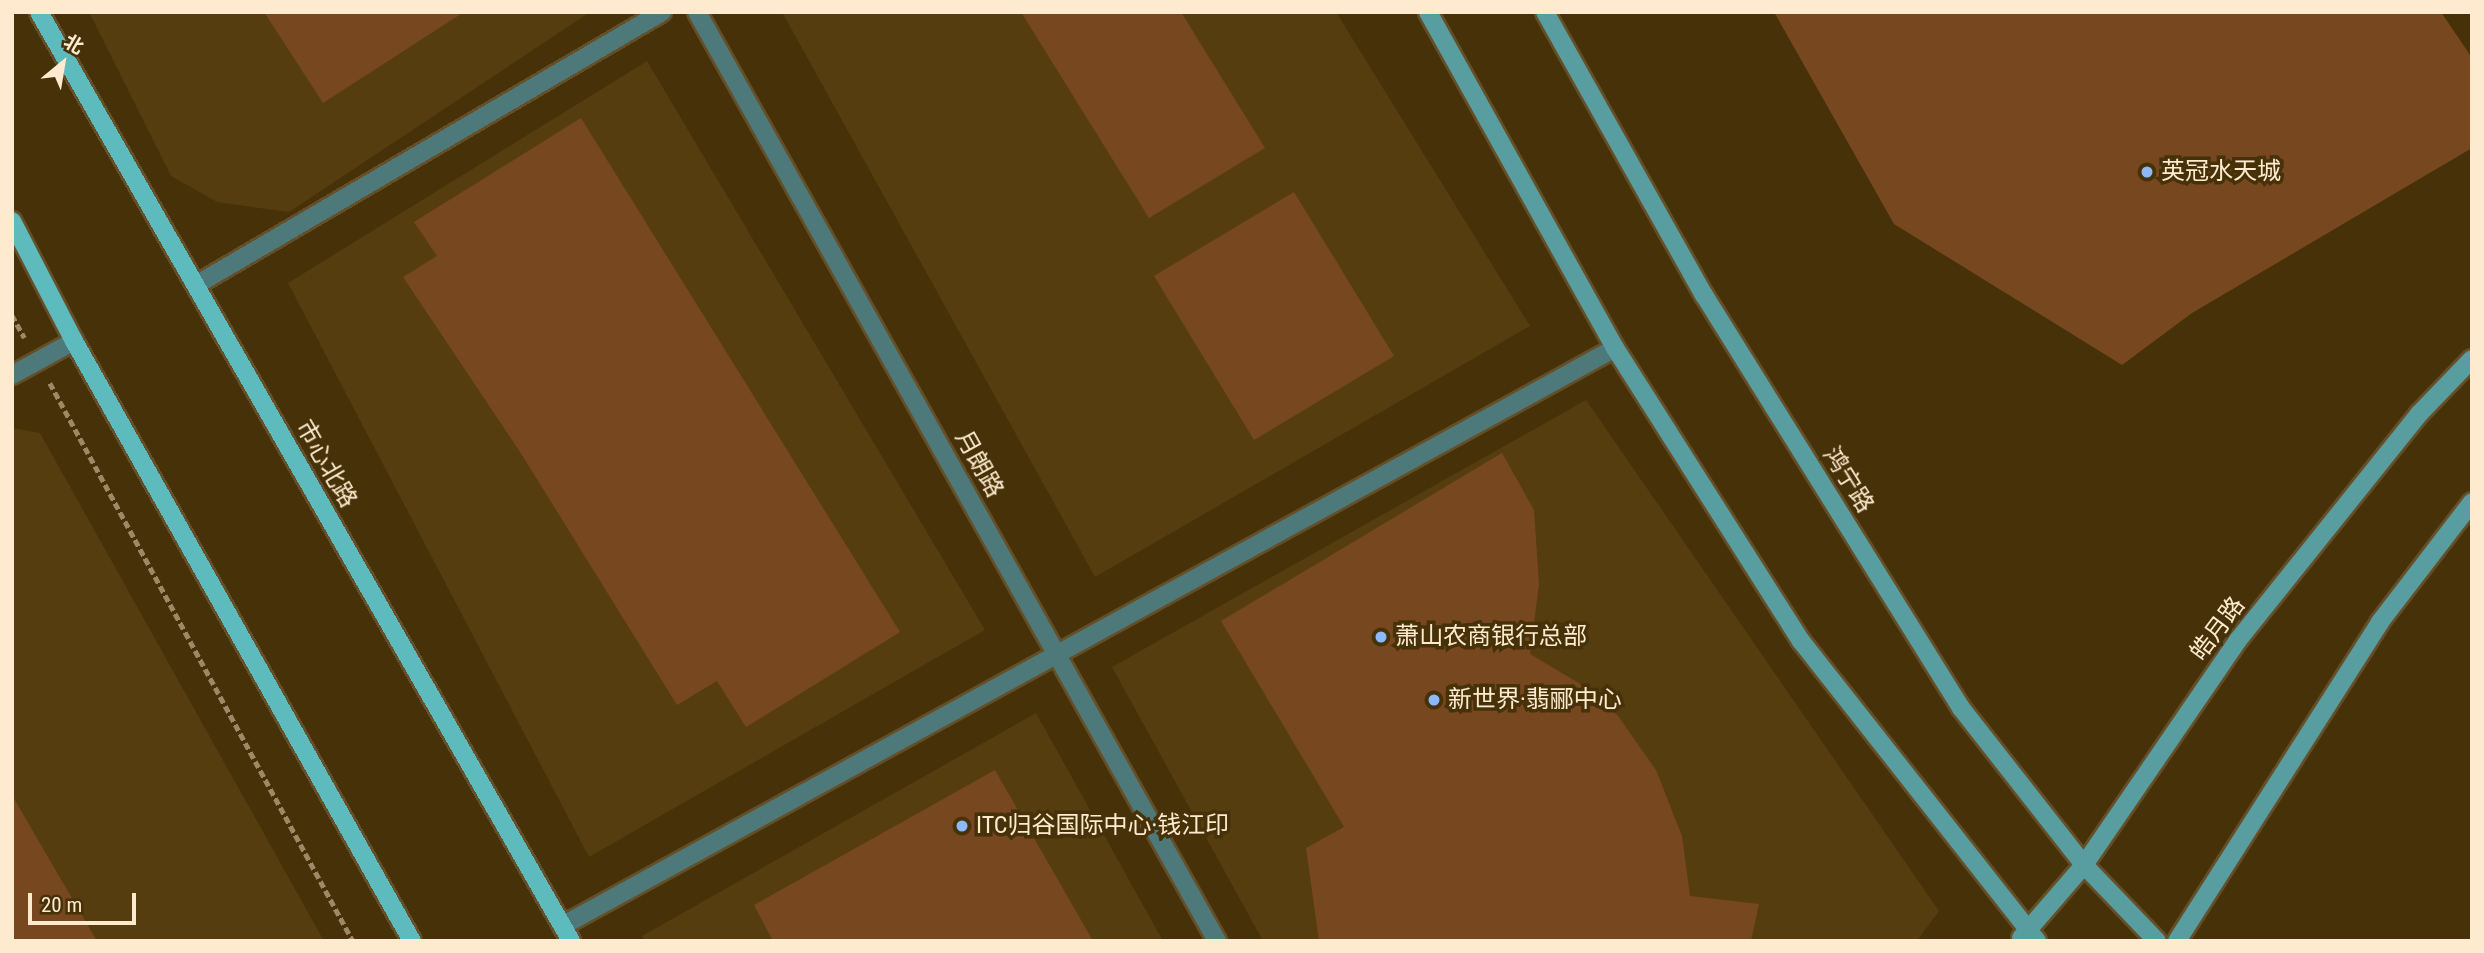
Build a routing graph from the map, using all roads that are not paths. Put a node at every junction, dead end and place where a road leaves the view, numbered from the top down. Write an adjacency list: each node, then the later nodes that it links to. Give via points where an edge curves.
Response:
1 (39, 12): 7 (main road, 市心北路)
2 (662, 12): 7 (street)
3 (697, 12): 13 (street, 月朗路)
4 (1428, 12): 9 (main road)
5 (1545, 12): 14 (main road, 鸿宁路, via 1704,295 1961,708)
6 (12, 221): 8 (main road)
7 (196, 285): 15 (main road, 市心北路)
8 (74, 341): 11 (street); 17 (main road)
9 (1615, 348): 13 (street); 16 (main road, via 1801,641)
10 (2472, 359): 14 (main road, 皓月路, via 2419,414 2238,640)
11 (12, 375)
12 (2472, 502): 20 (main road, via 2380,622)
13 (1058, 654): 15 (street); 18 (street, 月朗路)
14 (2084, 866): 16 (main road, 皓月路); 19 (main road, 鸿宁路)
15 (566, 933)
16 (2028, 938)
17 (412, 941)
18 (1217, 941)
19 (2157, 941)
20 (2177, 941)

